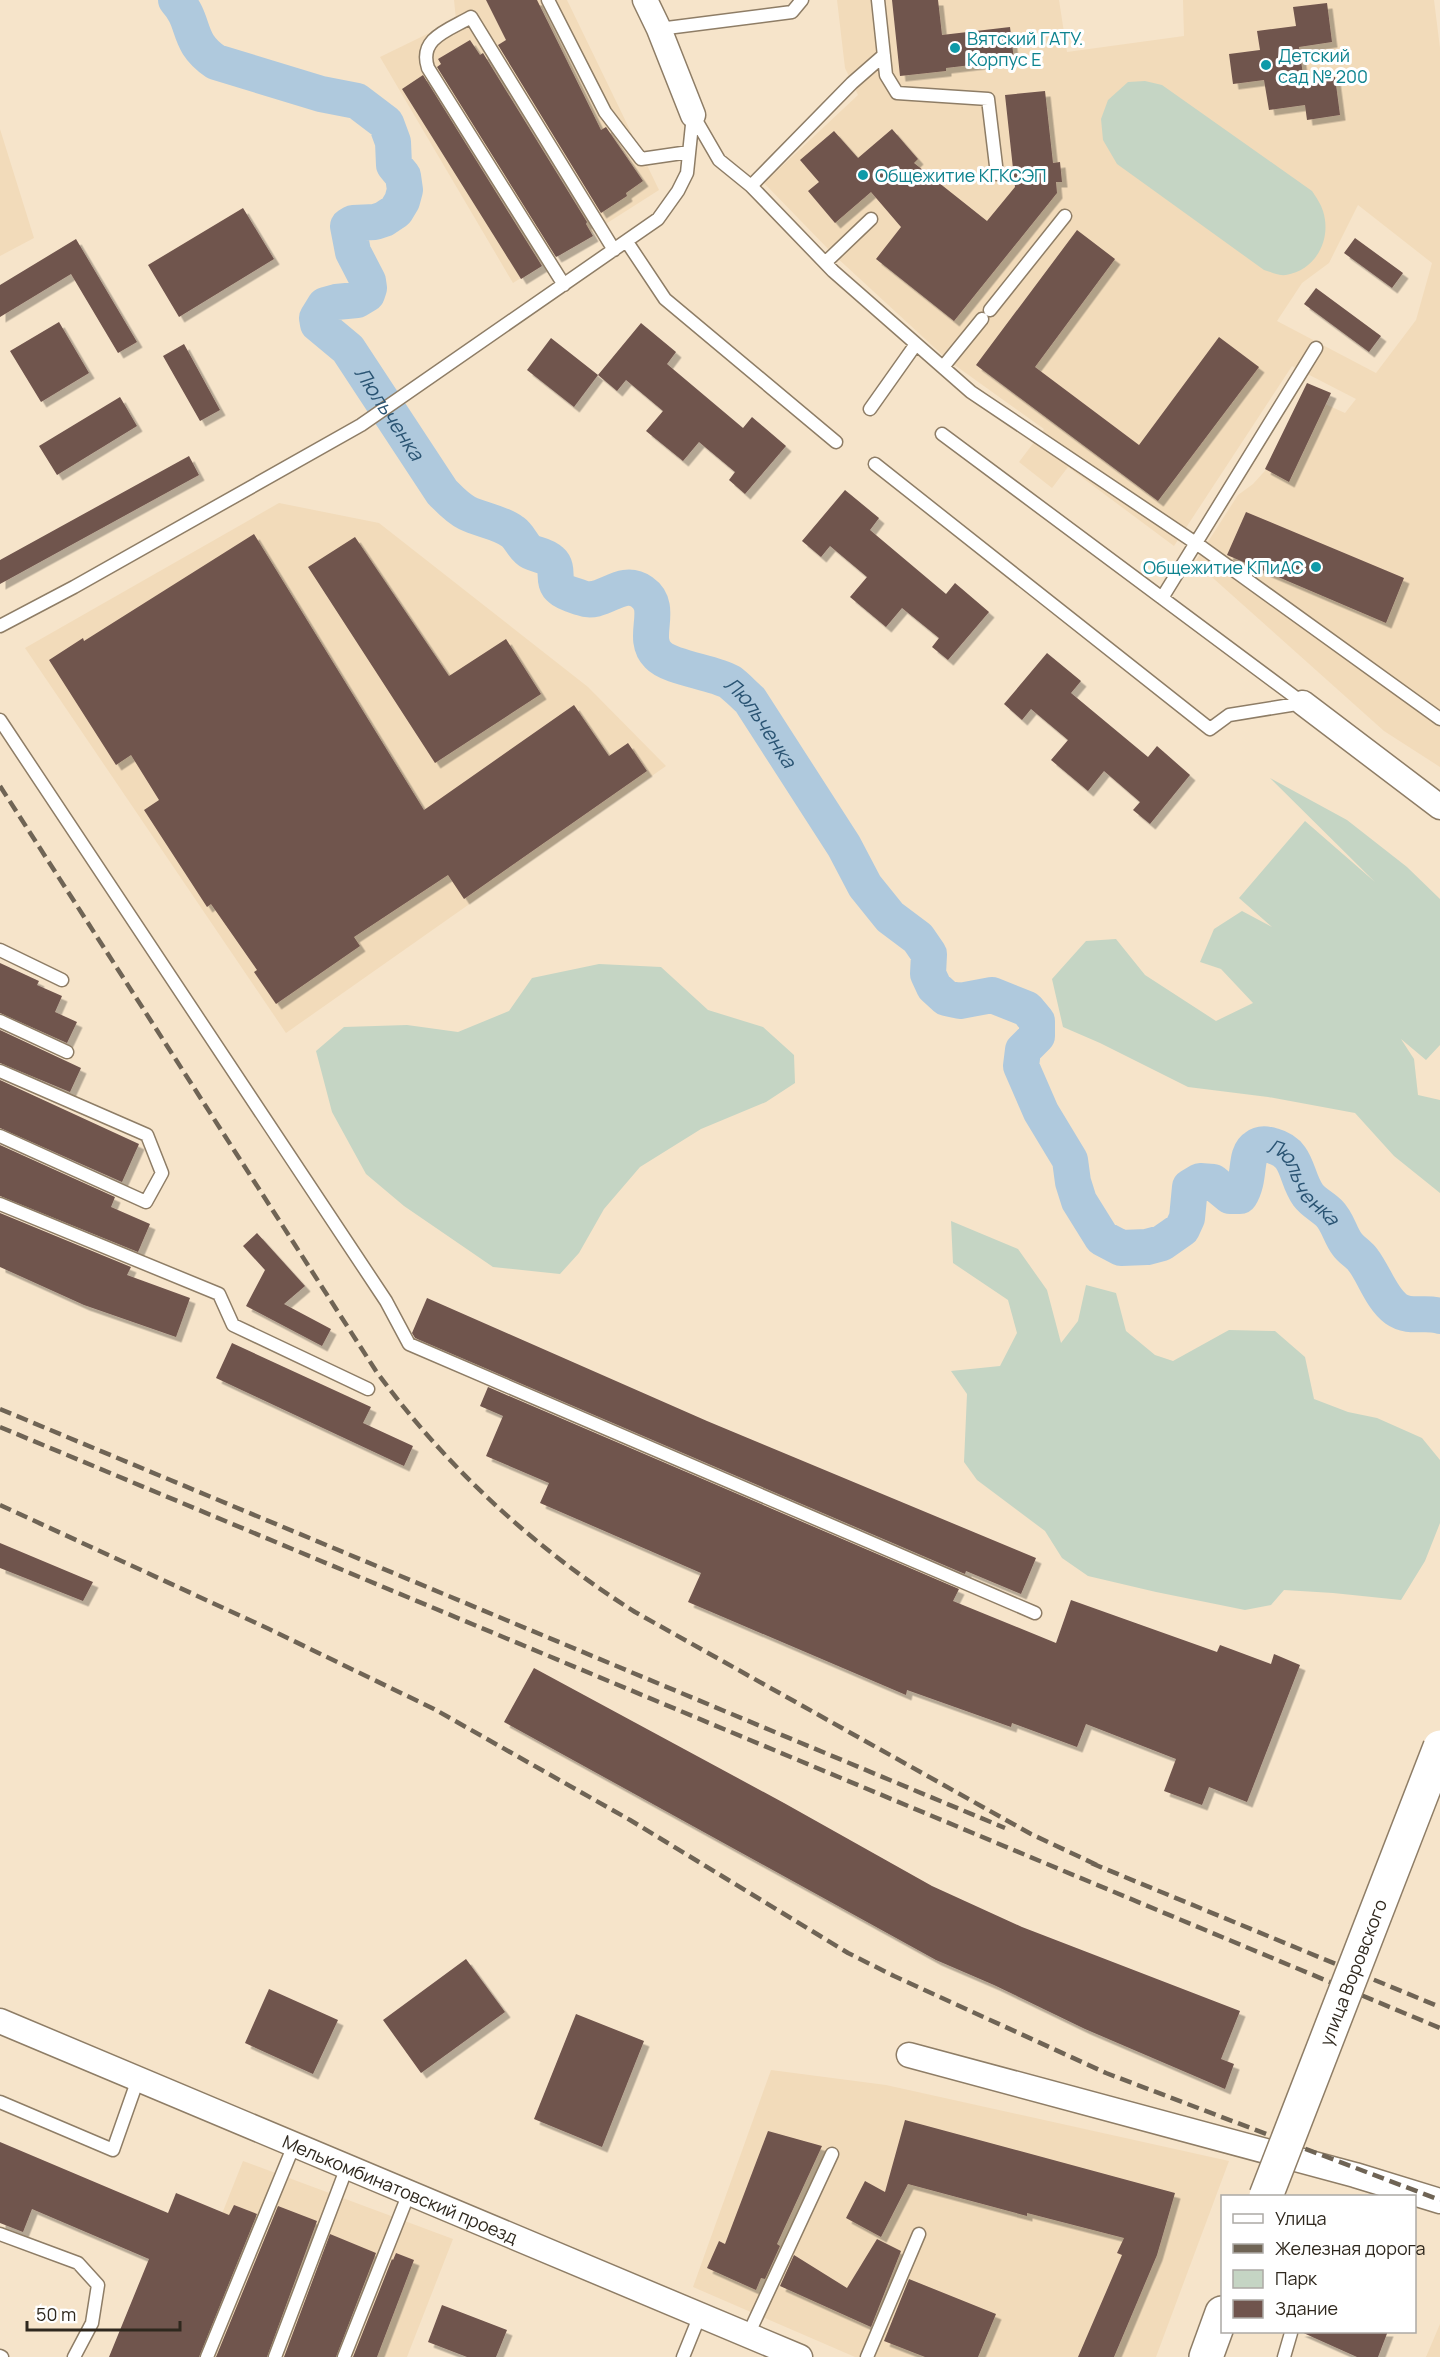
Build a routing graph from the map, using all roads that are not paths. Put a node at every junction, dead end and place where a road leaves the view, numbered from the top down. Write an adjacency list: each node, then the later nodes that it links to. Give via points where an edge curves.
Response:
1 (548, 0): 8 (lane, via 605,112 641,159)
2 (645, 0): 5 (street)
3 (802, 0): 5 (lane, via 792,12)
4 (878, 0): 6 (lane)
5 (659, 29): 7 (street)
6 (884, 55): 9 (lane, via 886,75 897,93 988,99); 10 (lane)
7 (693, 115): 8 (lane); 10 (lane, via 719,160)
8 (689, 152): 13 (lane, via 687,173 658,219)
9 (997, 174)
10 (751, 186): 15 (lane)
11 (1065, 216): 19 (lane)
12 (871, 219): 15 (lane)
13 (627, 242): 14 (lane); 22 (lane, via 665,299)
14 (614, 250): 16 (lane); 16 (lane, via 471,17 432,40 424,57 428,68)
15 (826, 262): 17 (lane)
16 (564, 285): 26 (lane, via 361,425)
17 (916, 344): 19 (lane); 20 (lane)
18 (1316, 348): 24 (lane)
19 (943, 367): 24 (lane, via 971,392)
20 (870, 409)
21 (942, 434): 25 (lane)
22 (836, 442)
23 (875, 464): 27 (lane, via 1210,729 1229,715)
24 (1196, 543): 25 (lane); 28 (lane)
25 (1162, 598): 27 (lane)
26 (0, 626)
27 (1303, 704): 30 (street)
28 (1440, 719)
29 (0, 720): 39 (lane, via 386,1301 409,1344)
30 (1440, 807)
31 (0, 950): 32 (lane)
32 (62, 980)
33 (0, 1021): 34 (lane)
34 (67, 1052)
35 (0, 1071): 36 (lane, via 147,1135 162,1173 146,1202)
36 (0, 1137)
37 (0, 1204): 38 (lane, via 219,1294 233,1325)
38 (368, 1389)
39 (1035, 1613)
40 (1440, 1747): 49 (main road, улица Воровского, bridge)
41 (0, 2021): 43 (street, Мелькомбинатовский проезд)
42 (909, 2055): 50 (street)
43 (138, 2079): 44 (lane, via 113,2150); 45 (street, Мелькомбинатовский проезд)
44 (0, 2102)
45 (294, 2145): 47 (street, Мелькомбинатовский проезд); 58 (lane)
46 (832, 2154): 56 (lane)
47 (347, 2167): 48 (street, Мелькомбинатовский проезд); 59 (lane)
48 (409, 2193): 53 (street, Мелькомбинатовский проезд); 60 (lane)
49 (1266, 2195)
50 (1440, 2201)
51 (0, 2234): 57 (lane, via 78,2263 98,2285 92,2323)
52 (919, 2234): 63 (lane)
53 (700, 2315): 56 (street, Мелькомбинатовский проезд); 61 (lane)
54 (1221, 2316): 64 (main road)
55 (1291, 2333): 65 (lane)
56 (747, 2335): 62 (street, Мелькомбинатовский проезд)
57 (74, 2357)
58 (207, 2357)
59 (275, 2357)
60 (344, 2357)
61 (683, 2357)
62 (801, 2357)
63 (867, 2357)
64 (1206, 2357)
65 (1284, 2357)

